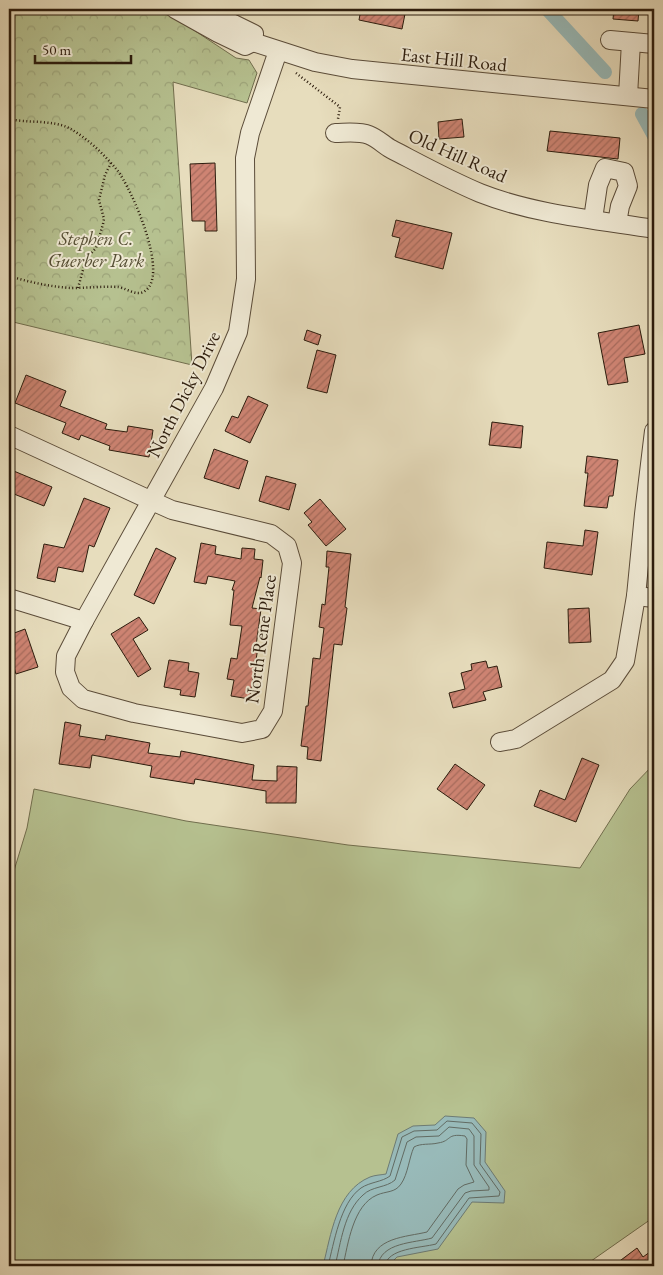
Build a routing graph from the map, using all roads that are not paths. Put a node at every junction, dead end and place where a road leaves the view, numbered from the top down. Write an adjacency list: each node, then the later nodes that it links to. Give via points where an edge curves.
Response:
1 (175, 9): 4 (street, East Hill Road, via 245,46)
2 (203, 9): 4 (street, East Hill Road, via 254,34)
3 (610, 40): 5 (street)
4 (254, 42): 7 (street, East Hill Road)
5 (631, 42): 6 (street); 8 (street)
6 (654, 44)
7 (278, 51): 8 (street, East Hill Road, via 352,69); 16 (street, North Dicky Drive, via 245,158 246,279 238,332 214,388)
8 (628, 96): 9 (street, East Hill Road)
9 (654, 99)
10 (335, 133): 11 (street, Old Hill Road, via 369,135 435,172 481,193)
11 (593, 219): 12 (street, Old Hill Road); 12 (street, via 598,185 605,168 624,172 628,186)
12 (617, 223): 13 (street, Old Hill Road)
13 (654, 229)
14 (654, 431): 17 (street)
15 (9, 436): 16 (street, North Rene Place)
16 (152, 501): 20 (street, North Dicky Drive); 20 (street, North Rene Place, via 172,510 271,534 287,546 292,563 273,711 262,729 242,734 134,713 83,699 71,688 64,672 66,656)
17 (636, 596): 19 (street); 21 (street, via 626,661 612,680 516,739)
18 (9, 598): 20 (street)
19 (654, 598)
20 (84, 621)
21 (500, 742)

